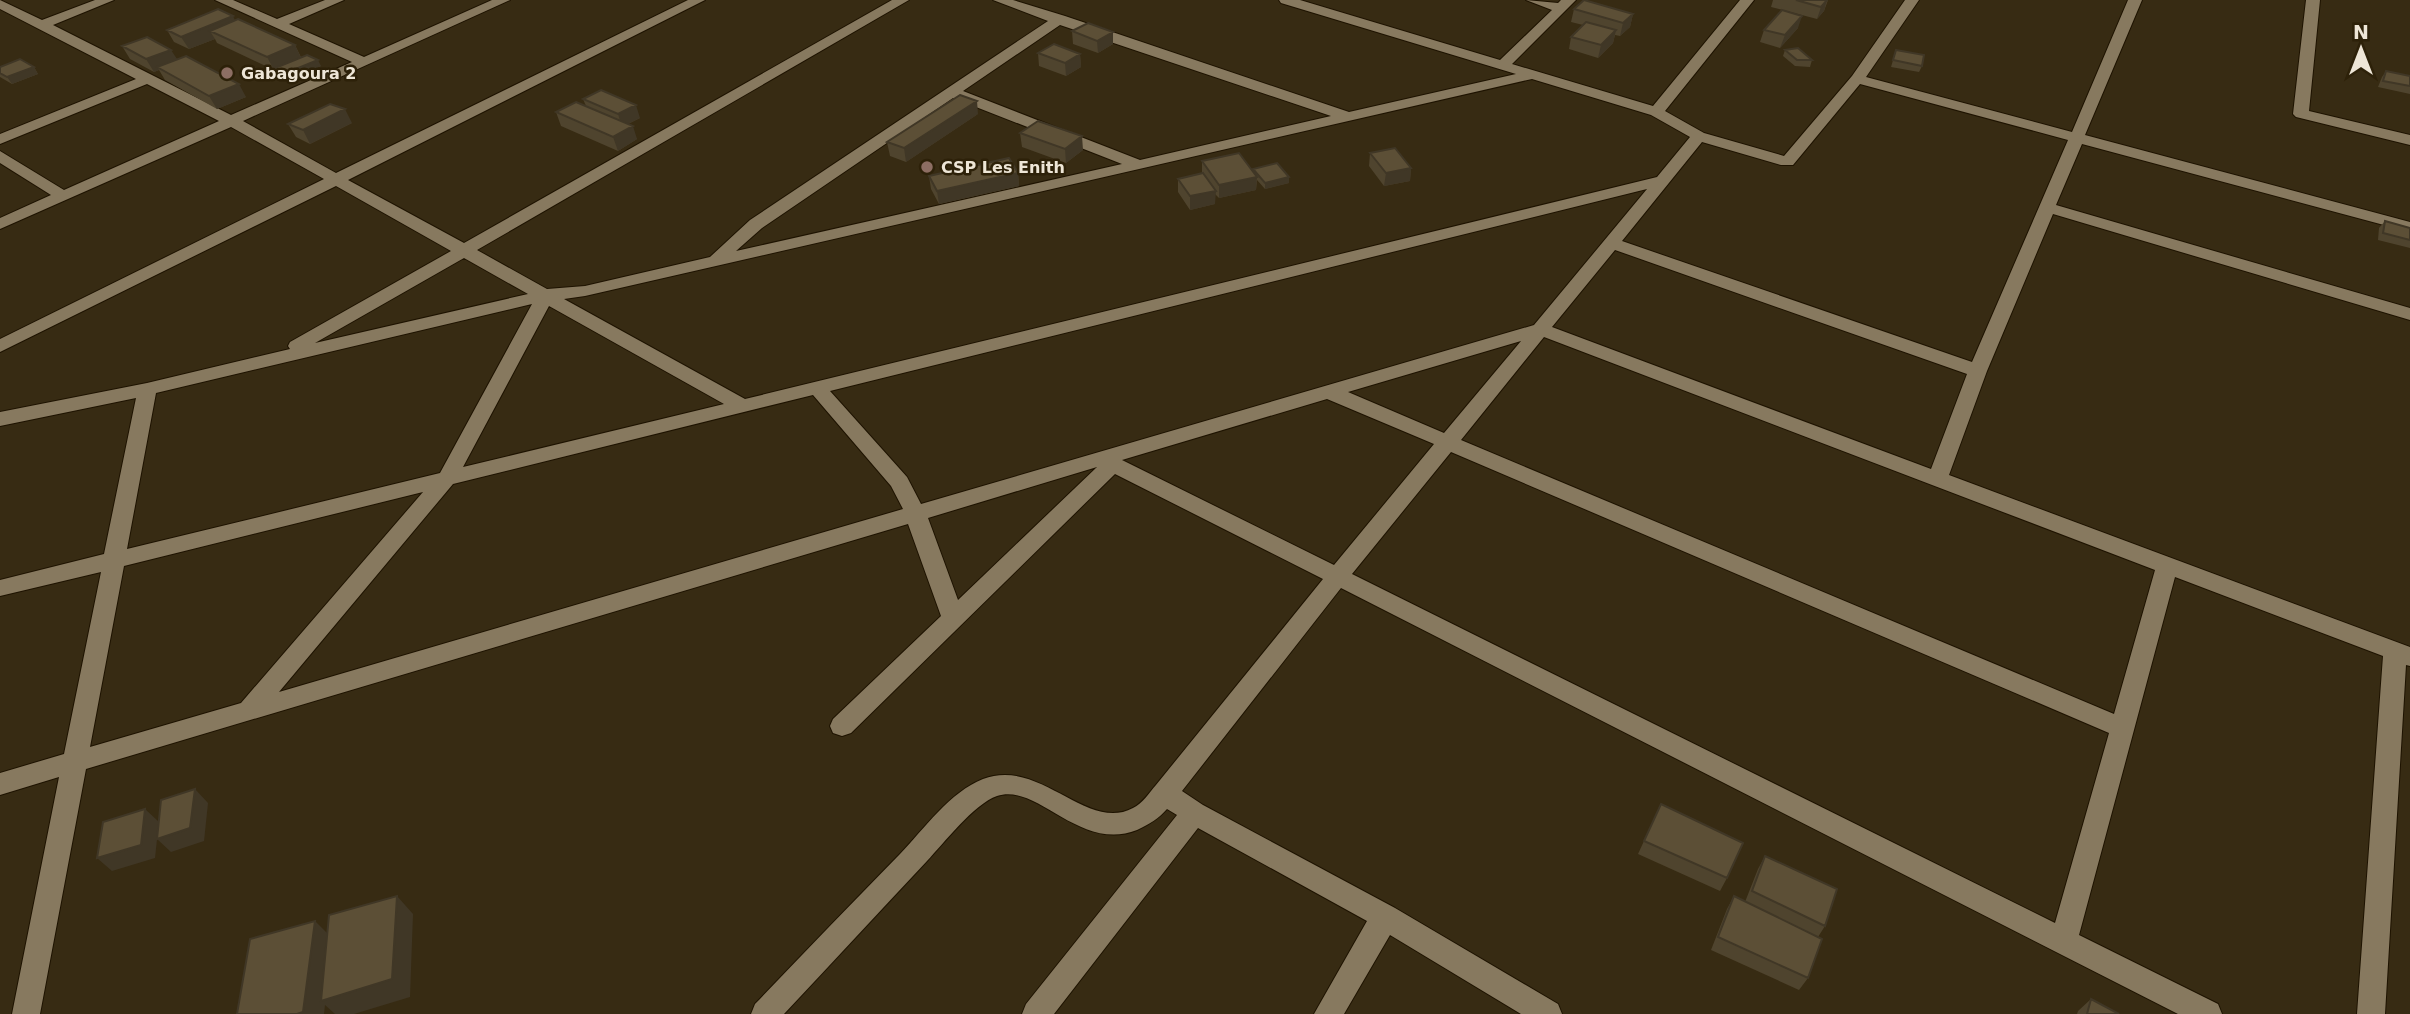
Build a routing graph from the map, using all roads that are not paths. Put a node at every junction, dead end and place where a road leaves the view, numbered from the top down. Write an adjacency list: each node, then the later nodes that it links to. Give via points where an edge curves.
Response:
1 (107, 0): 18 (street)
2 (222, 0): 17 (street)
3 (337, 0): 17 (street)
4 (503, 0): 19 (street)
5 (698, 0): 34 (street)
6 (902, 0): 41 (street)
7 (1000, 0): 16 (street)
8 (1286, 0): 20 (street)
9 (1533, 0): 15 (street)
10 (1747, 0): 25 (street)
11 (1912, 0): 23 (street)
12 (2135, 0): 29 (street)
13 (2313, 0): 31 (street, via 2301,114)
14 (0, 4): 18 (street)
15 (1565, 4): 20 (street)
16 (1060, 19): 24 (street); 26 (street)
17 (277, 24): 19 (street)
18 (41, 25): 22 (street)
19 (364, 62): 27 (street)
20 (1504, 64): 21 (street)
21 (1532, 75): 25 (street); 26 (street)
22 (148, 79): 27 (street); 30 (street)
23 (1857, 79): 28 (street, via 1787,162); 29 (street)
24 (952, 92): 33 (street); 42 (street, via 756,224)
25 (1656, 112): 28 (street)
26 (1350, 118): 33 (street)
27 (231, 121): 34 (street); 36 (street)
28 (1699, 136): 35 (street)
29 (2078, 138): 37 (street); 39 (street)
30 (0, 139)
31 (2410, 140)
32 (0, 156): 36 (street)
33 (1140, 165): 42 (street)
34 (337, 179): 41 (street); 46 (street)
35 (1660, 181): 40 (street); 49 (street)
36 (63, 196): 38 (street)
37 (2049, 208): 44 (street); 48 (street)
38 (0, 224)
39 (2410, 227)
40 (1610, 242): 45 (street); 48 (street)
41 (465, 250): 43 (street); 47 (street)
42 (715, 262): 43 (street, via 585,291)
43 (546, 295): 47 (street); 52 (street); 56 (street)
44 (2410, 314)
45 (1540, 329): 51 (street); 54 (street); 57 (street)
46 (0, 346)
47 (277, 358): 50 (street)
48 (1978, 371): 57 (street)
49 (815, 386): 52 (street); 58 (street, via 900,482)
50 (147, 389): 53 (street); 59 (street)
51 (1327, 391): 54 (street); 55 (street)
52 (743, 405): 56 (street)
53 (0, 419)
54 (1447, 442): 61 (street); 67 (street)
55 (1107, 461): 58 (street); 61 (street); 63 (street)
56 (447, 478): 59 (street); 65 (street)
57 (1938, 478): 60 (street)
58 (916, 515): 63 (street); 65 (street)
59 (114, 560): 62 (street); 68 (street)
60 (2167, 565): 64 (street); 67 (street)
61 (1337, 577): 70 (street); 73 (street)
62 (0, 588)
63 (953, 619): 66 (street)
64 (2403, 654): 80 (street)
65 (249, 710): 68 (street)
66 (842, 726)
67 (2122, 728): 73 (street)
68 (75, 761): 69 (street); 74 (street)
69 (0, 784)
70 (1165, 793): 71 (street); 75 (street, via 1142,816 1105,823 1077,816 1031,789 1003,783 978,794)
71 (1194, 813): 72 (street); 76 (street)
72 (1385, 917): 77 (street); 78 (street)
73 (2064, 942): 79 (street)
74 (26, 1014)
75 (765, 1014)
76 (1036, 1014)
77 (1328, 1014)
78 (1548, 1014)
79 (2208, 1014)
80 (2371, 1014)

